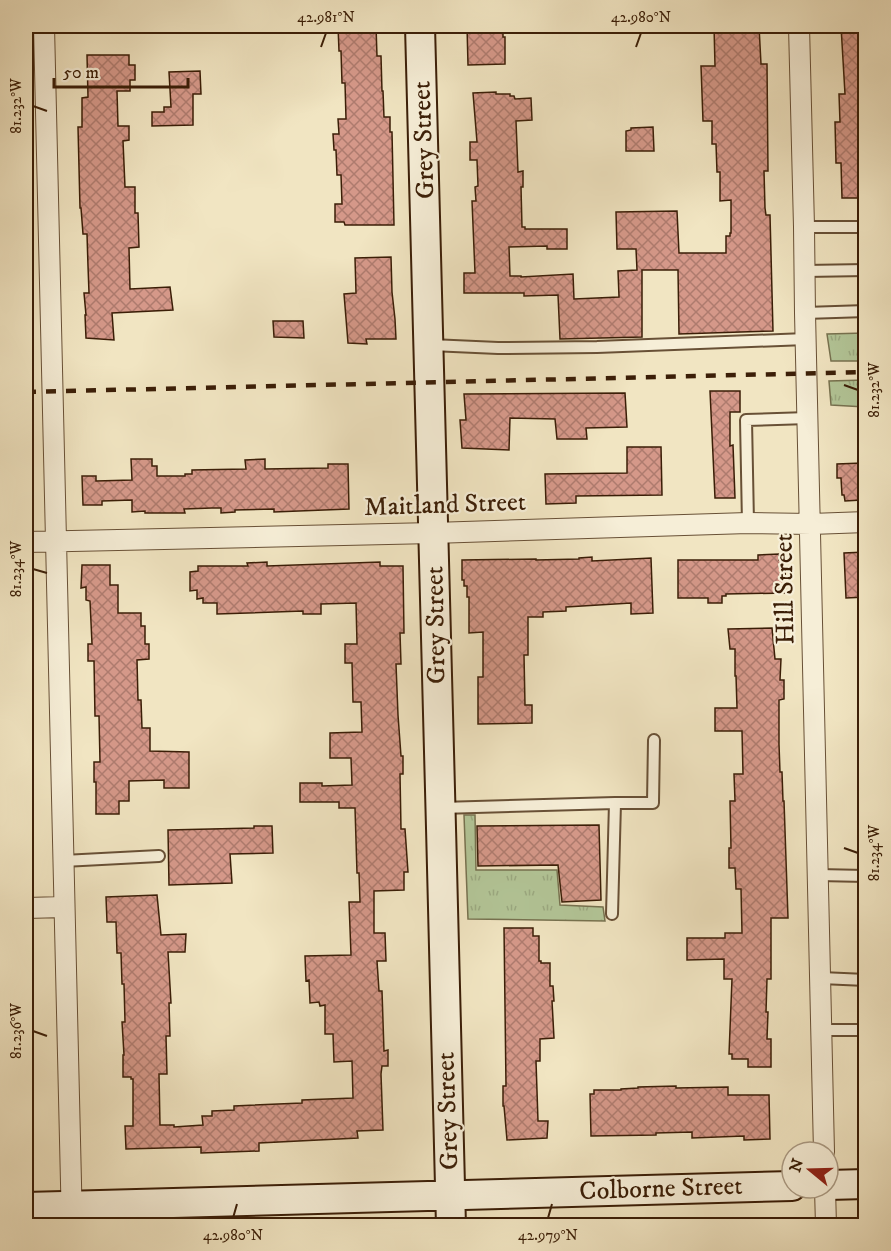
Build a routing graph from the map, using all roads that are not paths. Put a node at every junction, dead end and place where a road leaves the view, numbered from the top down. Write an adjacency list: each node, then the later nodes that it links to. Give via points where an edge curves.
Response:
1 (44, 26): 17 (street)
2 (420, 26): 11 (street, Grey Street)
3 (799, 26): 4 (street, Hill Street)
4 (804, 226): 5 (lane); 7 (street, Hill Street)
5 (866, 227)
6 (866, 270): 7 (lane)
7 (805, 271): 9 (street, Hill Street)
8 (866, 311): 9 (lane)
9 (805, 313): 10 (street, Hill Street)
10 (806, 339): 11 (lane, via 597,347); 12 (street, Hill Street)
11 (430, 345): 16 (street, Grey Street)
12 (808, 418): 14 (lane, via 746,420); 15 (street, Hill Street)
13 (866, 522): 15 (street, Maitland Street)
14 (748, 523): 15 (street, Maitland Street); 16 (street, Maitland Street)
15 (811, 524): 24 (street, Hill Street)
16 (433, 533): 17 (street, Maitland Street); 21 (street, Grey Street)
17 (55, 541): 18 (street, Maitland Street); 23 (street)
18 (26, 542)
19 (654, 740): 20 (lane, via 653,803)
20 (615, 802): 21 (lane); 28 (lane)
21 (440, 808): 37 (street, Grey Street)
22 (159, 856): 23 (lane)
23 (63, 861): 26 (street)
24 (818, 874): 25 (lane); 29 (street, Hill Street)
25 (866, 876)
26 (64, 907): 27 (street); 40 (street)
27 (26, 908)
28 (612, 914)
29 (821, 978): 30 (lane); 31 (street, Hill Street)
30 (866, 980)
31 (822, 1030): 32 (lane); 33 (street, Hill Street)
32 (866, 1030)
33 (824, 1140)
34 (866, 1184): 35 (street)
35 (840, 1185)
36 (780, 1186): 37 (street, Colborne Street)
37 (451, 1195): 40 (street, Colborne Street); 41 (street, Grey Street)
38 (827, 1200): 42 (street)
39 (26, 1207): 40 (street, Colborne Street)
40 (72, 1216)
41 (451, 1226)
42 (826, 1226)

